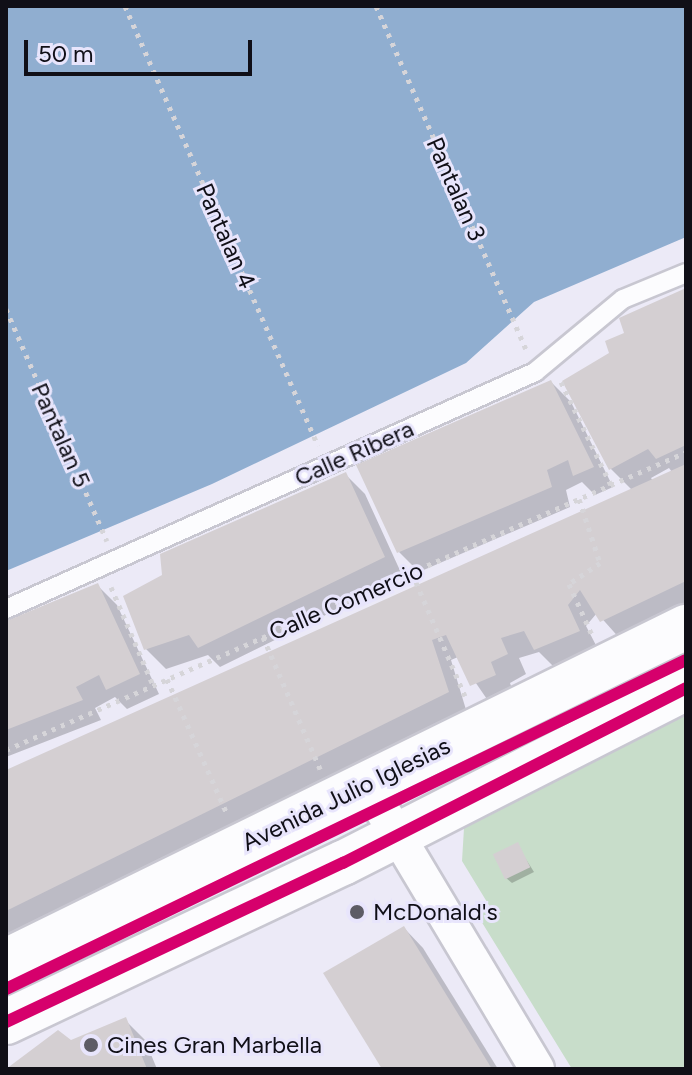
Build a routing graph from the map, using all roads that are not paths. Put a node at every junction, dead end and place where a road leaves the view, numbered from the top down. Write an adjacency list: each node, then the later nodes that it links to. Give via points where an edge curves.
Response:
1 (686, 273): 2 (lane, Calle Ribera, via 623,299 543,367)
2 (6, 609)
3 (686, 627): 5 (street, Avenida Julio Iglesias)
4 (686, 688): 6 (street)
5 (346, 784): 6 (street); 7 (street, Avenida Julio Iglesias)
6 (395, 835): 8 (street); 9 (street)
7 (6, 961)
8 (6, 1022)
9 (537, 1069)

